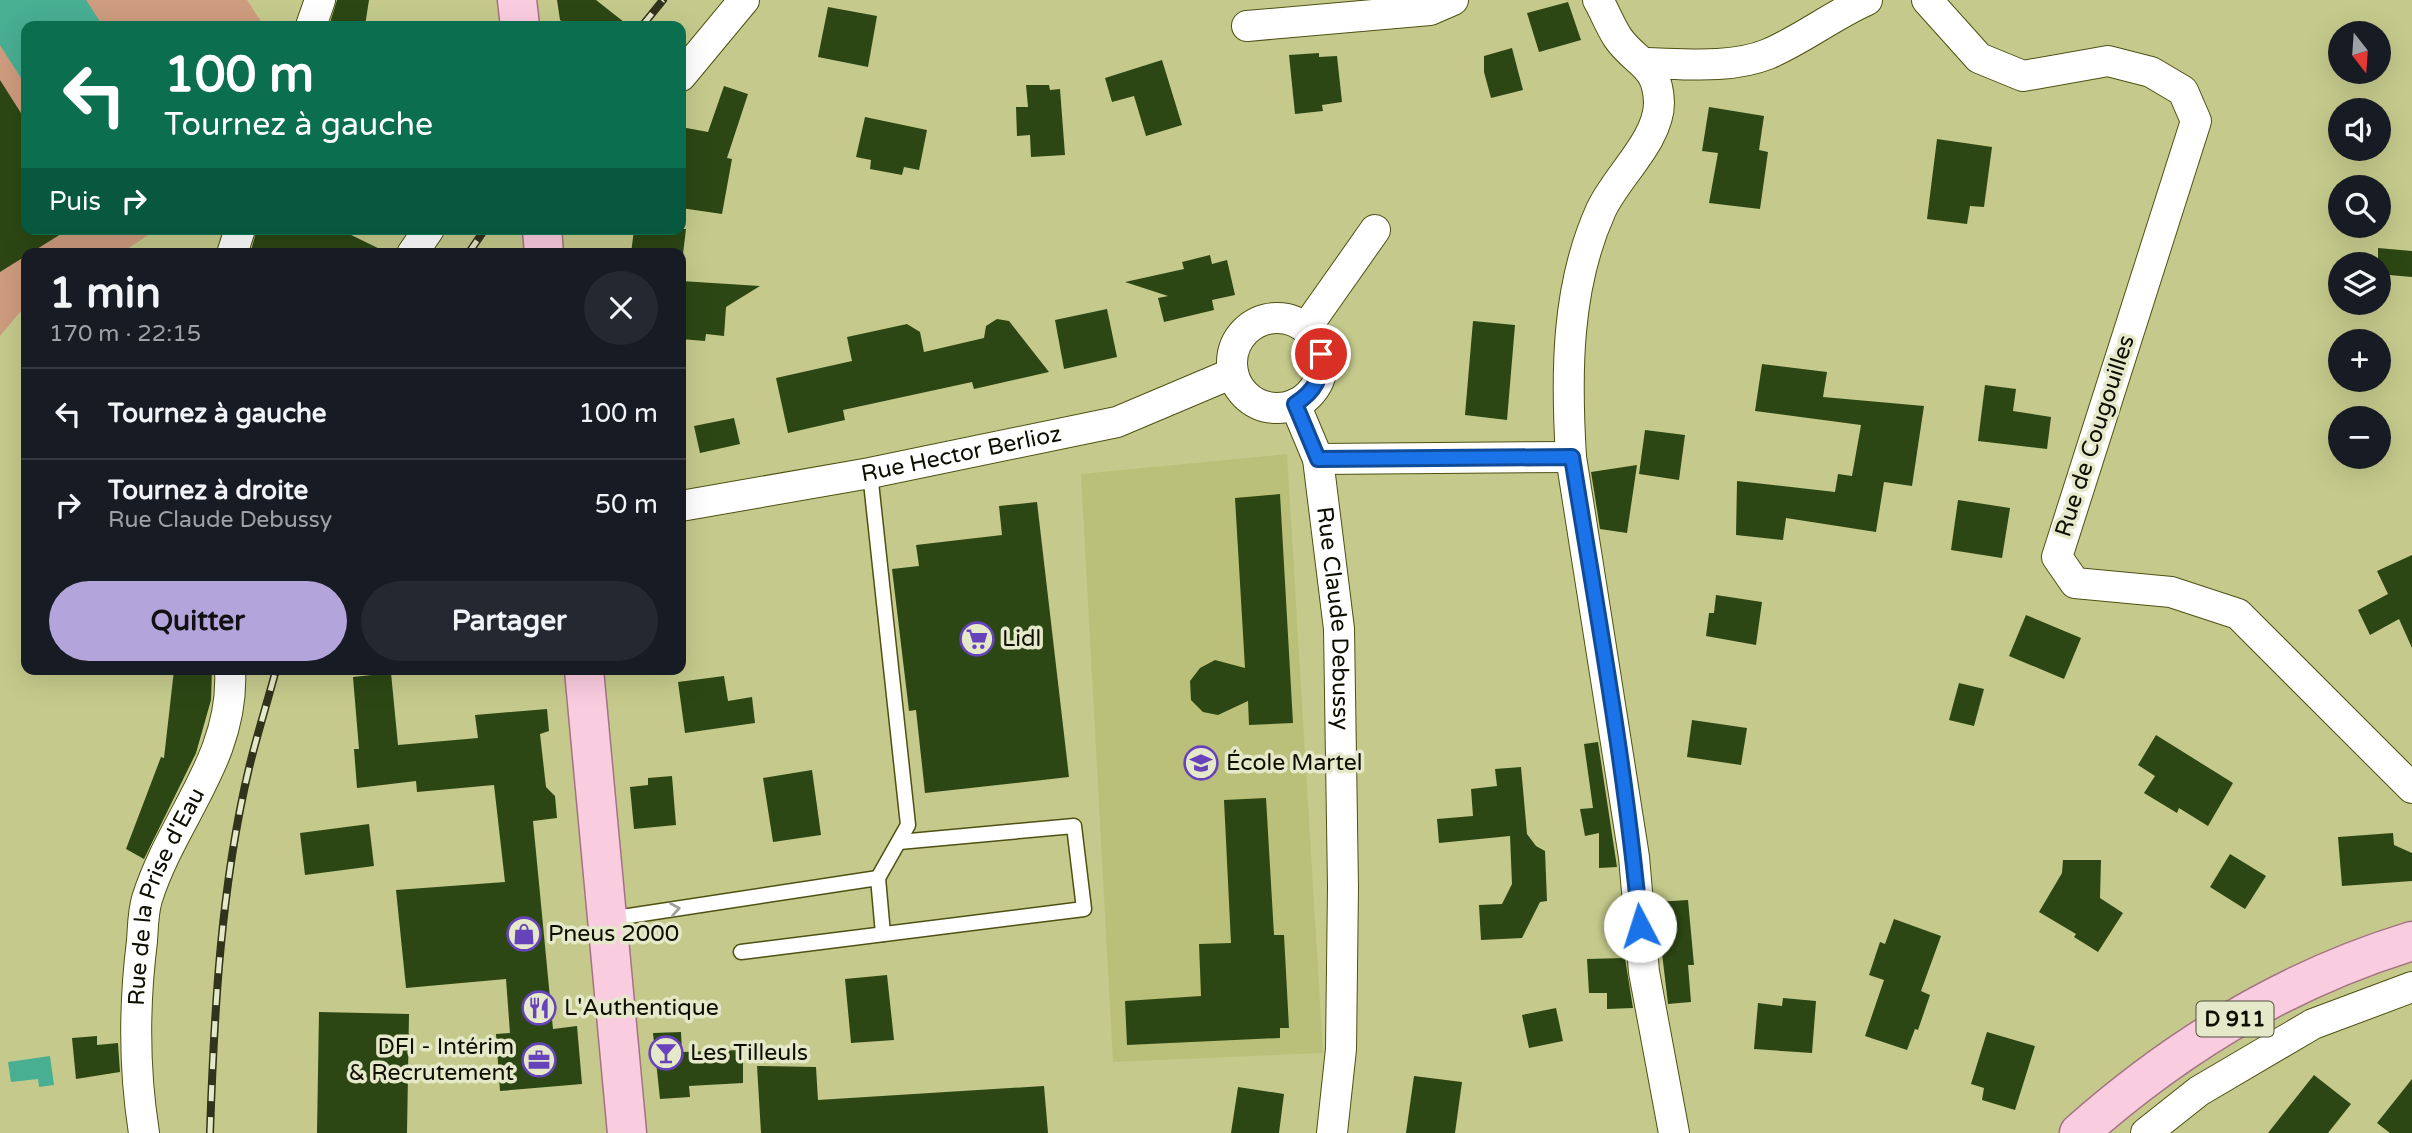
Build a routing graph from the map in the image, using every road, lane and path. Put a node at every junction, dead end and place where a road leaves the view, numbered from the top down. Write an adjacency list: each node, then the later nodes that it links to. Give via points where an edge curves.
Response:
1 (320, 0): 8 (street)
2 (517, 0): 9 (main road)
3 (744, 0): 12 (street)
4 (1453, 0): 10 (street, via 1430,10)
5 (1598, 0): 11 (street, via 1619,39)
6 (1867, 0): 11 (street, via 1768,54 1720,64)
7 (1927, 0): 23 (street, Rue de Cougouilles, via 1979,58 2023,76 2108,61 2151,72 2183,90 2196,121 2057,557 2075,583 2171,592 2238,614)
8 (313, 21)
9 (519, 21)
10 (1247, 26)
11 (1646, 63): 17 (street, via 1655,79 1659,104 1655,126 1601,210 1572,303)
12 (686, 70)
13 (1375, 230): 14 (street)
14 (1306, 328): 15 (street, via 1280,318 1254,325 1236,346); 16 (street, via 1316,340 1322,369 1308,396)
15 (1233, 373): 16 (street, via 1246,396 1257,403 1269,408); 19 (street, Rue Hector Berlioz, via 1117,422)
16 (1295, 404): 18 (street, Rue Claude Debussy)
17 (1572, 457): 18 (street); 34 (street, via 1634,857 1644,972)
18 (1318, 459): 33 (street, Rue Claude Debussy, via 1339,629 1341,1049)
19 (870, 473): 20 (street, Rue Hector Berlioz); 24 (lane, via 908,825)
20 (686, 505)
21 (230, 675): 31 (street, Rue de la Prise d'Eau, via 219,752 146,900 136,984 138,1093)
22 (584, 675): 26 (main road)
23 (2412, 788)
24 (899, 842): 25 (lane); 27 (lane, via 1074,826 1084,909)
25 (878, 878): 26 (lane, one-way to 25); 27 (lane)
26 (607, 919): 32 (main road)
27 (883, 934): 29 (lane)
28 (2412, 941): 35 (main road, D 911, via 2297,986 2205,1035)
29 (741, 952)
30 (2412, 988): 36 (street, via 2313,1024 2199,1091)
31 (144, 1133)
32 (627, 1133)
33 (1332, 1133)
34 (1674, 1133)
35 (2079, 1133)
36 (2146, 1133)

